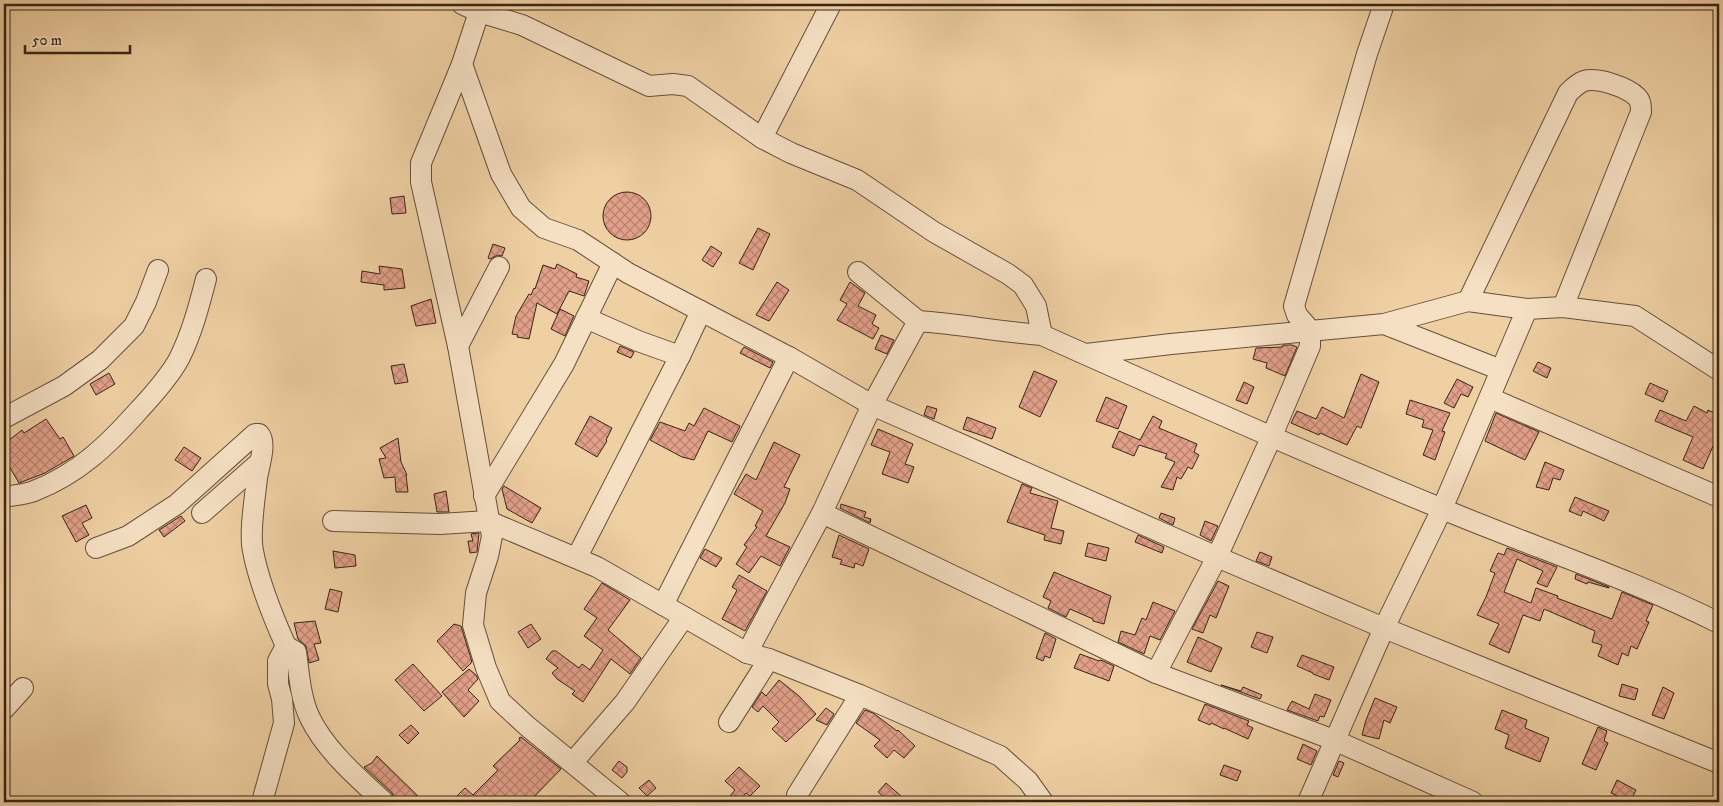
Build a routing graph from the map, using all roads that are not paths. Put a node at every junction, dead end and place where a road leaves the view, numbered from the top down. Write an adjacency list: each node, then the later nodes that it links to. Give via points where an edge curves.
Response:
1 (831, 4): 5 (street)
2 (1384, 4): 18 (street, via 1294,306)
3 (471, 8): 4 (street); 5 (street, via 522,25 649,86 688,86)
4 (462, 64): 6 (street, via 501,174 521,208 544,228 578,240); 20 (street, via 421,163 421,182)
5 (762, 138): 19 (street, via 857,180 934,232 1008,274 1022,285 1036,306)
6 (613, 263): 14 (street); 15 (street)
7 (498, 267): 20 (street)
8 (158, 270): 28 (street, via 134,326 100,360 64,386)
9 (858, 272): 16 (street)
10 (206, 279): 33 (street, via 197,315 178,361 123,429 74,471 32,492)
11 (1468, 301): 12 (street, via 1568,93 1586,80 1597,80 1627,90 1637,97 1641,112); 13 (street); 17 (street)
12 (1563, 307): 13 (street); 25 (street, via 1636,316)
13 (1527, 309): 24 (street)
14 (701, 311): 22 (street); 23 (street)
15 (586, 318): 22 (street); 31 (street, via 564,364)
16 (918, 321): 19 (street); 27 (street)
17 (1384, 324): 18 (street); 24 (street)
18 (1310, 330): 21 (street); 29 (street, via 1310,346)
19 (1042, 335): 21 (street)
20 (458, 346): 31 (street)
21 (1084, 354): 29 (street)
22 (680, 356): 41 (street)
23 (789, 357): 27 (street); 42 (street)
24 (1501, 370): 26 (street)
25 (1719, 370)
26 (1490, 398): 32 (street); 34 (street)
27 (872, 405): 36 (street); 40 (street)
28 (4, 418)
29 (1271, 438): 34 (street); 40 (street)
30 (259, 463): 35 (street); 39 (street, via 264,442 259,434 255,434 177,504 128,536); 46 (street, via 252,550)
31 (484, 496): 38 (street)
32 (1719, 497)
33 (4, 498)
34 (1442, 509): 44 (street, via 1653,592); 45 (street)
35 (202, 513)
36 (822, 513): 47 (street); 49 (street)
37 (333, 521): 38 (street, via 440,524)
38 (488, 521): 41 (street); 55 (street, via 492,536 476,593 473,625 486,668 500,701)
39 (96, 548)
40 (1217, 557): 45 (street); 49 (street)
41 (576, 558): 42 (street)
42 (663, 605): 43 (street)
43 (684, 618): 47 (street); 55 (street, via 625,702)
44 (1719, 623)
45 (1384, 628): 54 (street); 56 (street)
46 (286, 646): 58 (street, via 278,661 284,723); 59 (street, via 296,652 309,715 326,744)
47 (747, 653): 48 (street)
48 (769, 659): 51 (street); 53 (street)
49 (1156, 673): 54 (street)
50 (24, 688): 52 (street)
51 (860, 695): 57 (street); 61 (street, via 1000,756 1028,780)
52 (4, 709)
53 (729, 722)
54 (1334, 740): 62 (street); 63 (street)
55 (573, 762): 60 (street)
56 (1719, 763)
57 (797, 795)
58 (262, 802)
59 (384, 802)
60 (620, 802)
61 (1043, 802)
62 (1308, 802)
63 (1473, 802)

